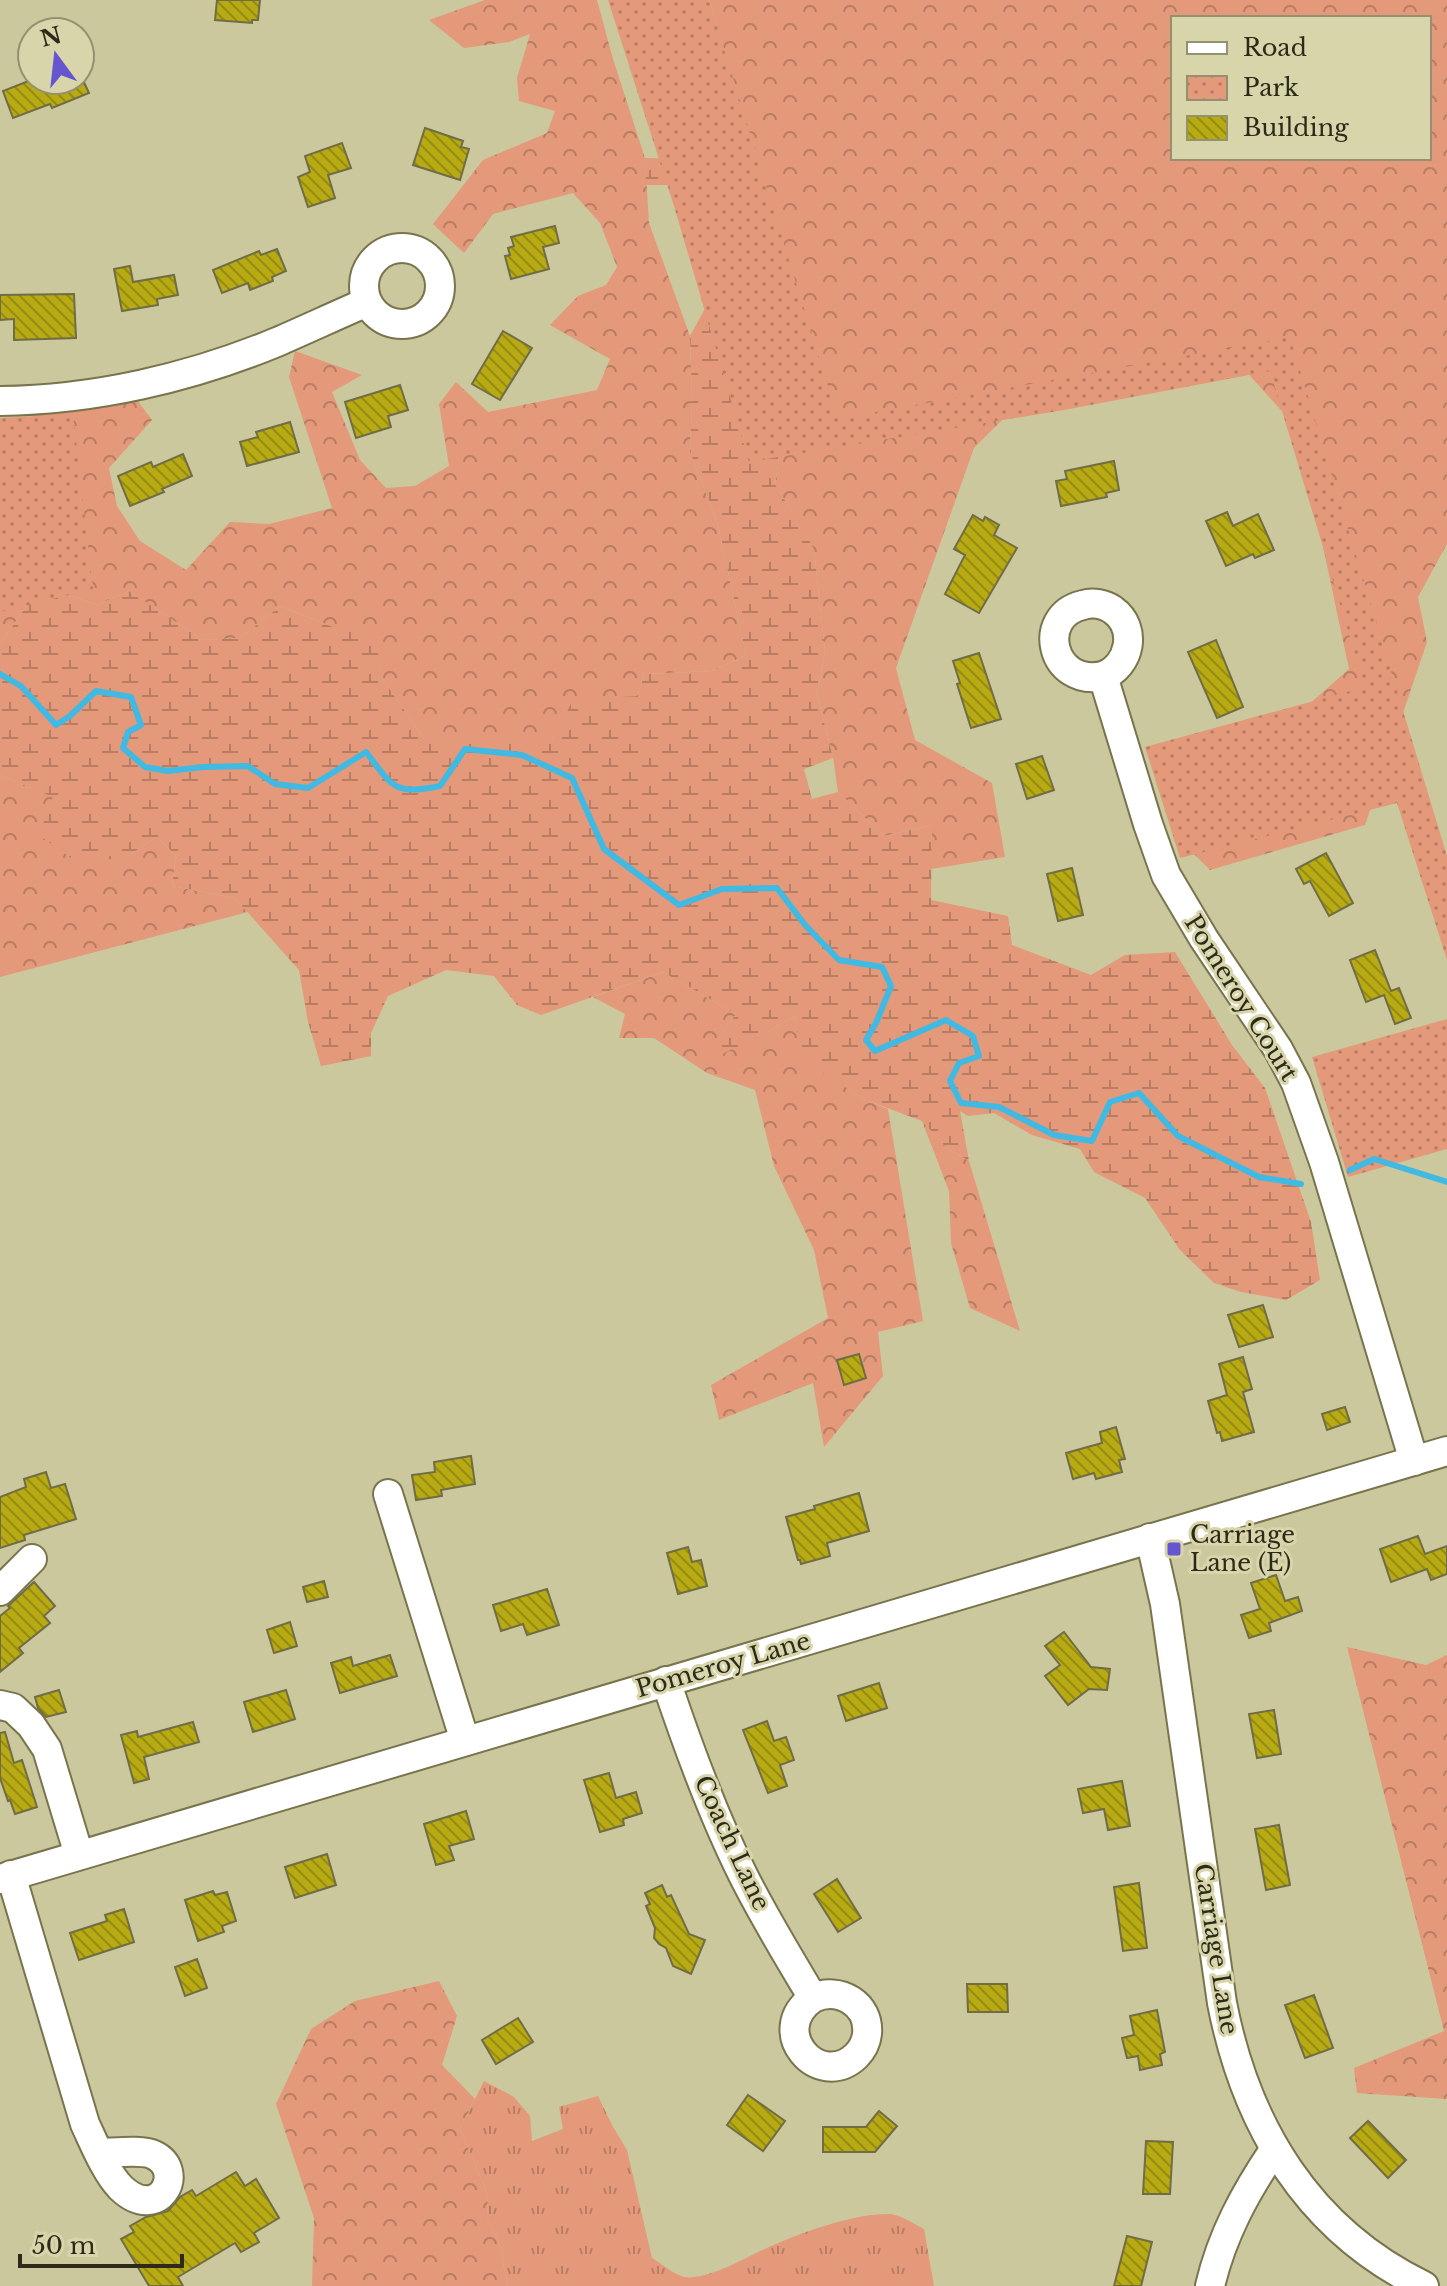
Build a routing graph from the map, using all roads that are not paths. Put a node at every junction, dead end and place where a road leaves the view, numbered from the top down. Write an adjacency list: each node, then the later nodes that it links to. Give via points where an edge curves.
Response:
1 (367, 302): 2 (street, via 275,343 174,375 67,398)
2 (0, 401)
3 (1103, 676): 5 (street, Pomeroy Court, via 1166,875 1296,1083)
4 (1447, 1451): 5 (street, Pomeroy Lane)
5 (1414, 1461): 7 (street, Pomeroy Lane)
6 (388, 1494): 12 (street)
7 (1150, 1538): 10 (street, Pomeroy Lane); 16 (street, Carriage Lane, via 1165,1604 1228,2032 1249,2097)
8 (32, 1559): 9 (street)
9 (0, 1591)
10 (666, 1681): 12 (street, Pomeroy Lane); 15 (street, Coach Lane, via 732,1853)
11 (0, 1705): 13 (street, via 13,1708 47,1749)
12 (465, 1741): 13 (street, Pomeroy Lane)
13 (79, 1855): 14 (street, Pomeroy Lane)
14 (6, 1877): 17 (street, via 85,2124)
15 (813, 1998)
16 (1274, 2150): 18 (street, via 1237,2208); 19 (street, Carriage Lane, via 1352,2240)
17 (99, 2153)
18 (1210, 2286)
19 (1424, 2286)

